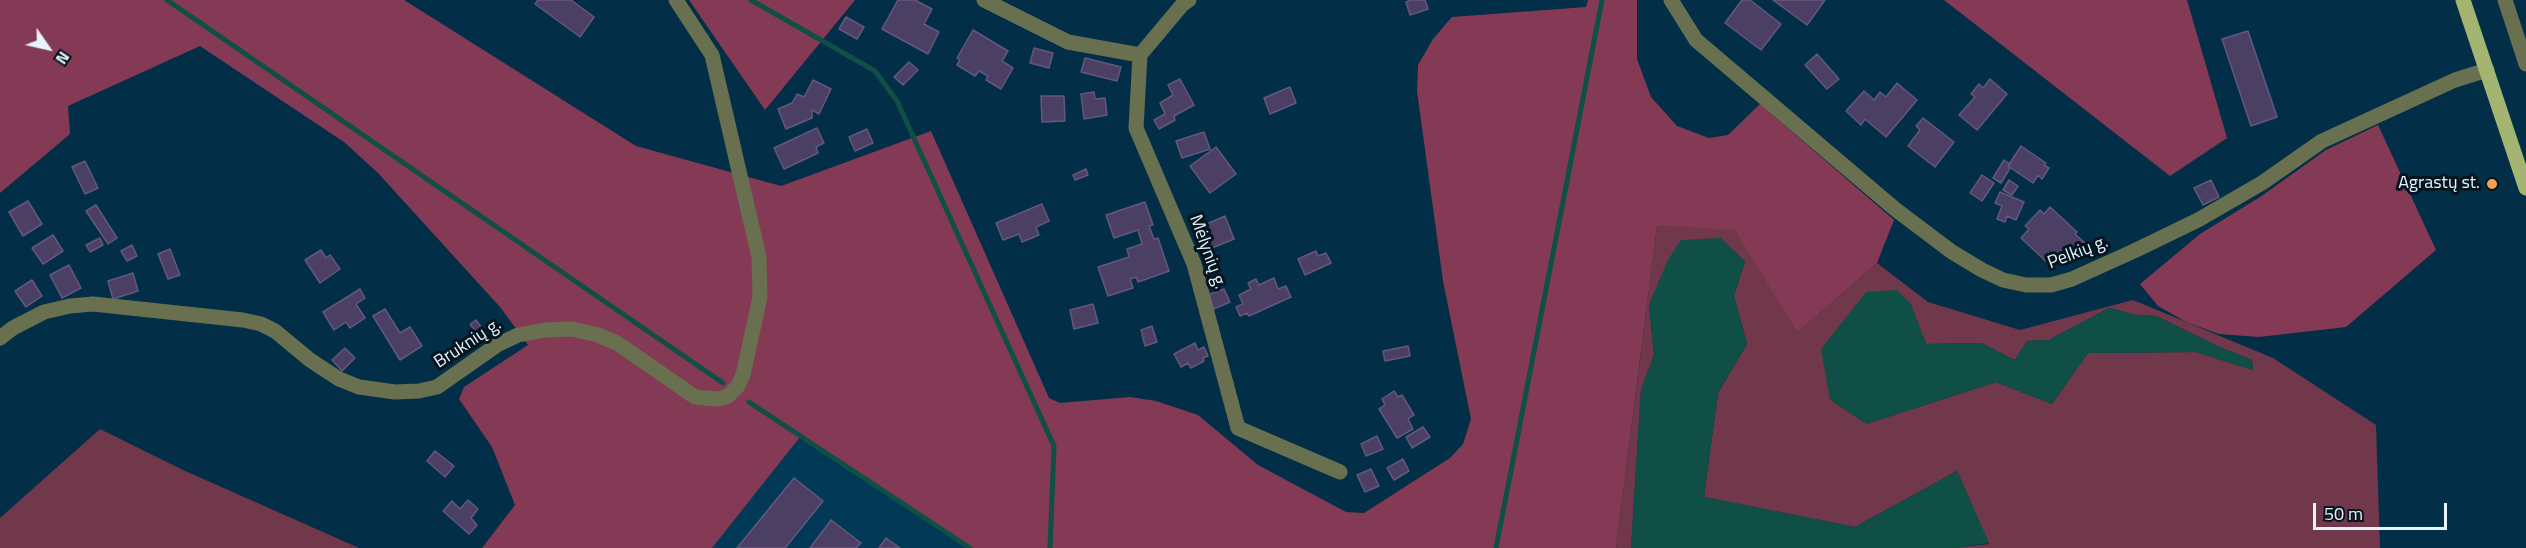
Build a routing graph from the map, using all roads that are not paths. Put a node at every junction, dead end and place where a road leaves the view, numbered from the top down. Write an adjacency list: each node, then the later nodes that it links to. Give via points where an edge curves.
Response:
1 (676, 0): 11 (street, Bruknių g., via 712,55 759,257 758,308 743,375 728,396 695,397 617,343 572,330 518,335 437,387 395,392 359,387 339,379 275,331 243,320 93,304 44,312)
2 (984, 0): 7 (street, via 1068,42)
3 (1189, 0): 7 (street)
4 (1671, 0): 9 (street, Pelkių g., via 1696,40 1895,209 1982,270 2026,285 2051,285 2072,279 2134,251 2262,183 2322,141 2455,80)
5 (2463, 0): 9 (main road)
6 (2505, 0): 8 (street)
7 (1140, 55): 12 (street, Mėlynių g., via 1136,128 1194,264 1238,428)
8 (2526, 64)
9 (2487, 70): 10 (main road)
10 (2526, 188)
11 (0, 338)
12 (1340, 472)

